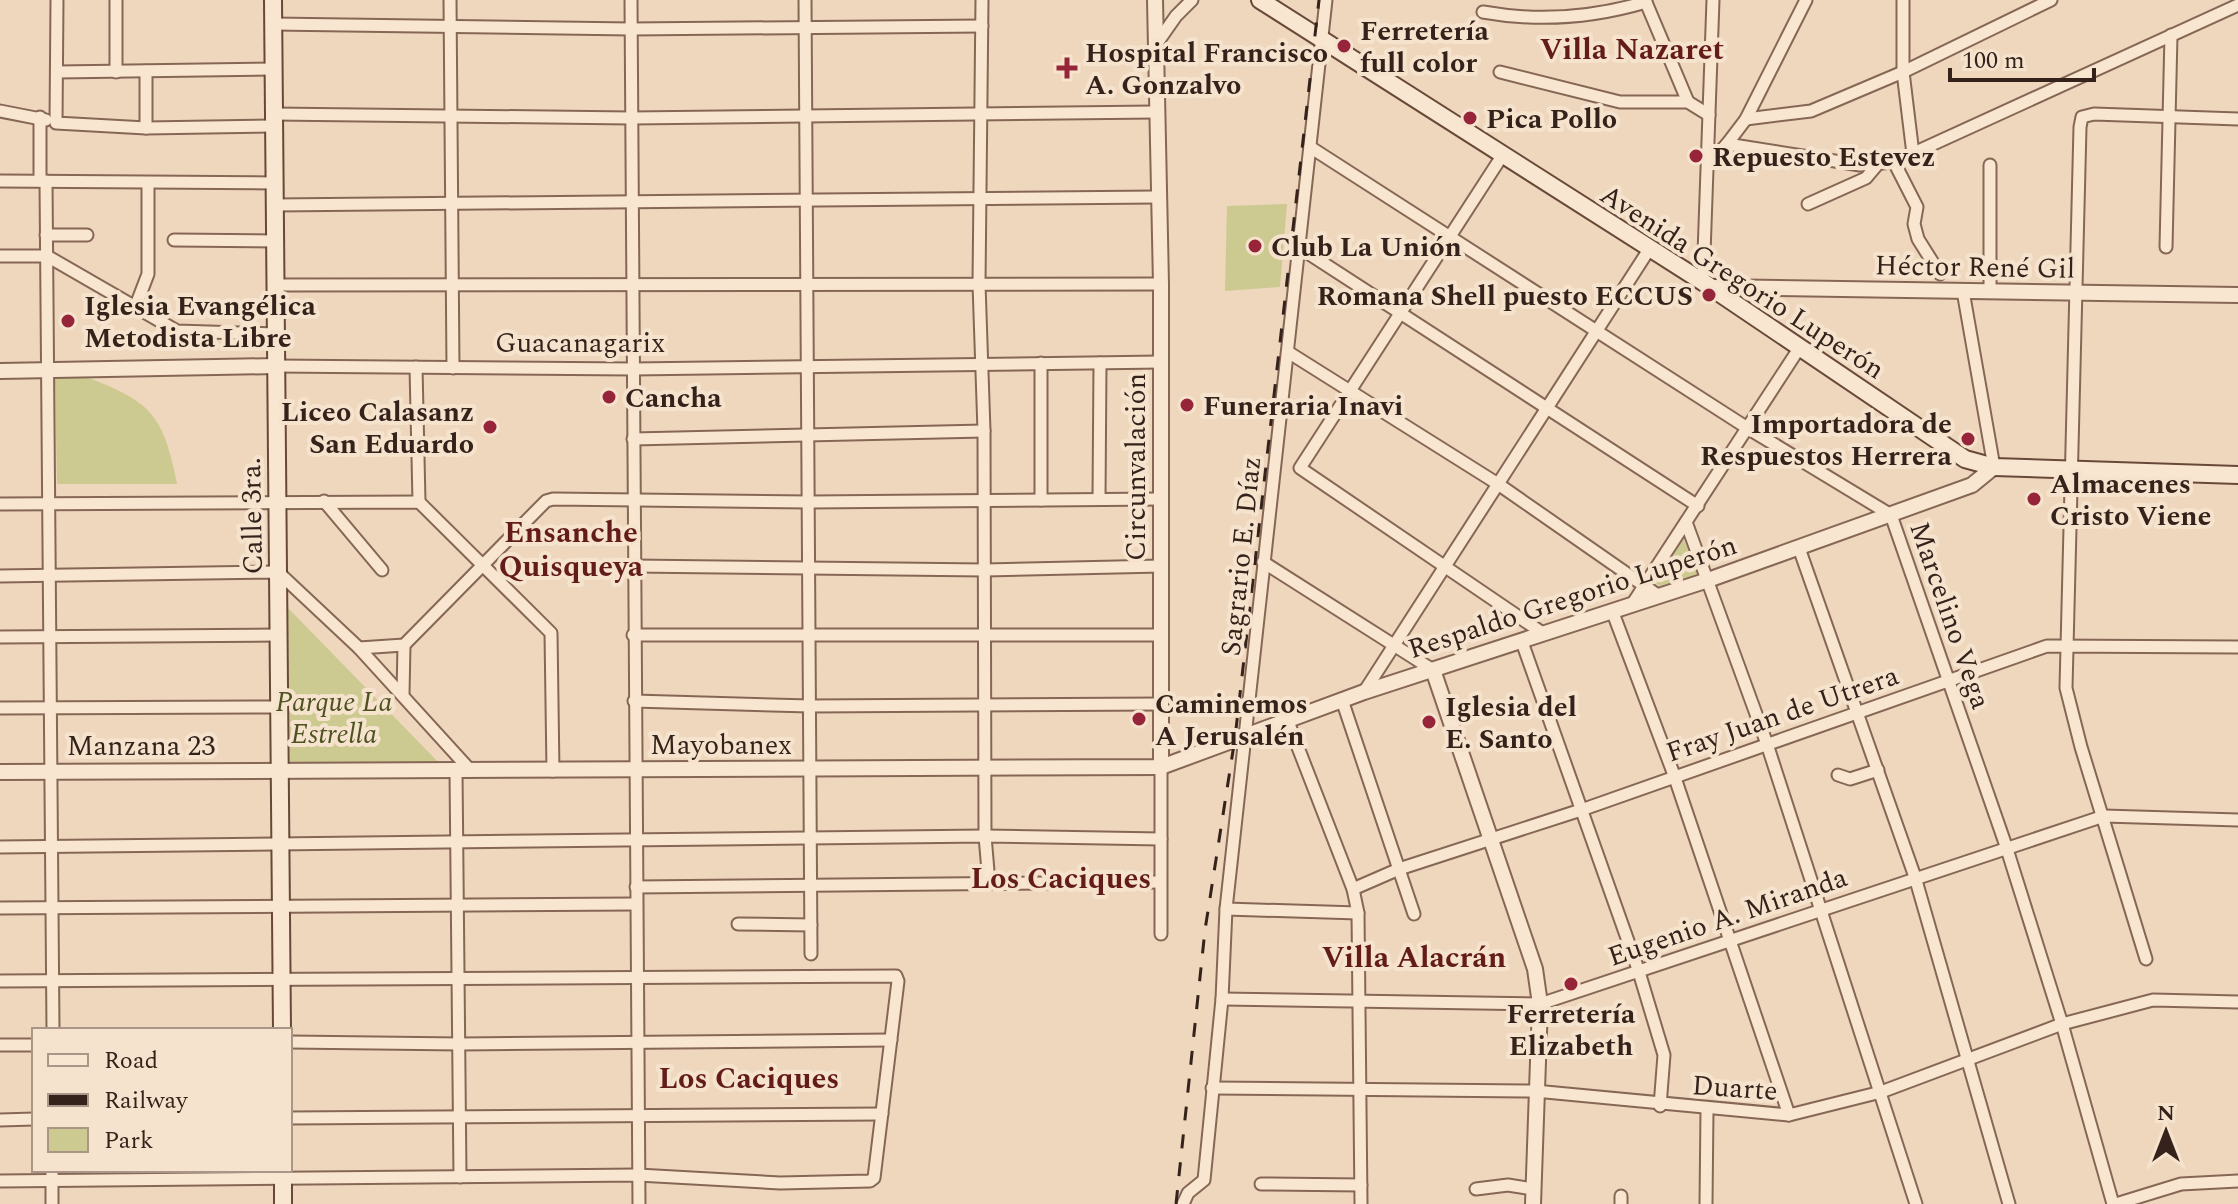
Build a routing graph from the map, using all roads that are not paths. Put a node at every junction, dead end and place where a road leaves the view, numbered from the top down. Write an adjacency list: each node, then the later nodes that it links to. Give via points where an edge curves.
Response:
1 (57, 0): 29 (street)
2 (116, 0): 30 (street)
3 (273, 0): 19 (main road, Calle 3ra.)
4 (450, 0): 20 (street)
5 (631, 0): 23 (street)
6 (805, 0): 22 (street)
7 (982, 0): 21 (street)
8 (1155, 0): 26 (street, Circunvalación)
9 (1192, 0): 26 (street)
10 (1260, 0): 25 (main road, Avenida Gregorio Luperón)
11 (1326, 0): 25 (street, Sagrario E. Díaz)
12 (1713, 0): 38 (street)
13 (1806, 0): 43 (street)
14 (1903, 0): 32 (street)
15 (2051, 0): 32 (street)
16 (1645, 1): 18 (street, via 1615,11 1536,19); 33 (street)
17 (2238, 5): 24 (street)
18 (1483, 12)
19 (273, 24): 20 (street); 27 (main road, Calle 3ra.)
20 (450, 26): 23 (street); 36 (street)
21 (982, 26): 22 (street); 37 (street)
22 (805, 27): 23 (street); 39 (street)
23 (631, 29): 42 (street)
24 (2171, 35): 41 (street); 50 (street)
25 (1321, 39): 49 (street, Sagrario E. Díaz); 51 (main road, Avenida Gregorio Luperón)
26 (1155, 47): 35 (street, Circunvalación)
27 (274, 69): 28 (street); 45 (main road, Calle 3ra.)
28 (146, 71): 30 (street); 47 (street)
29 (57, 72): 30 (street); 46 (street)
30 (116, 72)
31 (1500, 72): 33 (street, via 1620,102)
32 (1903, 72): 43 (street, via 1811,111); 50 (street)
33 (1688, 102): 38 (street)
34 (0, 111): 40 (street)
35 (1155, 112): 37 (street); 60 (street, Circunvalación)
36 (451, 115): 42 (street); 45 (street); 66 (street)
37 (983, 115): 39 (street); 61 (street)
38 (1709, 115): 53 (street)
39 (806, 116): 42 (street); 62 (street)
40 (40, 117): 46 (street); 57 (street)
41 (2170, 117): 44 (street); 72 (street); 87 (street, via 2082,117)
42 (631, 118): 63 (street)
43 (1746, 119): 48 (street)
44 (2238, 119)
45 (274, 120): 47 (street); 58 (main road, Calle 3ra.)
46 (56, 123): 47 (street)
47 (146, 128)
48 (1727, 144): 53 (street); 54 (street)
49 (1310, 147): 69 (street, Marcelino Vega); 73 (street, Sagrario E. Díaz)
50 (1913, 154): 52 (street)
51 (1502, 156): 69 (street); 74 (main road, Avenida Gregorio Luperón)
52 (1894, 162): 54 (street); 77 (street, via 1917,207 1918,239)
53 (1710, 163): 82 (street)
54 (1877, 165): 64 (street, via 1866,178)
55 (1990, 165): 86 (street)
56 (0, 181): 57 (street)
57 (43, 181): 59 (street); 67 (street)
58 (274, 183): 59 (street); 65 (main road, Calle 3ra.)
59 (148, 185): 89 (street, via 148,274)
60 (1157, 197): 61 (street); 81 (street, Circunvalación)
61 (982, 199): 62 (street); 80 (street)
62 (807, 200): 63 (street); 79 (street)
63 (632, 202): 66 (street); 78 (street)
64 (1808, 204)
65 (274, 205): 66 (street); 71 (main road, Calle 3ra.)
66 (452, 205): 84 (street)
67 (46, 235): 68 (street); 76 (street)
68 (87, 235)
69 (1452, 235): 90 (street); 91 (street, Marcelino Vega)
70 (174, 240): 71 (street)
71 (275, 241): 83 (main road, Calle 3ra.)
72 (2166, 247)
73 (1300, 248): 90 (street); 94 (street, Sagrario E. Díaz)
74 (1650, 248): 82 (main road, Avenida Gregorio Luperón); 91 (street)
75 (0, 256): 76 (street)
76 (47, 256): 89 (street); 105 (street)
77 (1940, 274)
78 (632, 284): 79 (street); 84 (street); 103 (street)
79 (807, 284): 80 (street); 99 (street)
80 (979, 284): 81 (street); 96 (street)
81 (1161, 284): 95 (street, Circunvalación)
82 (1707, 284): 85 (street, Héctor René Gil); 93 (main road, Avenida Gregorio Luperón)
83 (275, 285): 84 (street); 92 (main road, Calle 3ra.)
84 (452, 285): 102 (street)
85 (1963, 291): 86 (street, Héctor René Gil); 112 (street)
86 (1990, 291): 87 (street, Héctor René Gil)
87 (2078, 294): 88 (street, Héctor René Gil); 113 (street)
88 (2238, 295)
89 (135, 308): 92 (street, via 177,331)
90 (1401, 312): 106 (street); 107 (street)
91 (1600, 330): 107 (street); 108 (street, Marcelino Vega)
92 (275, 334): 100 (main road, Calle 3ra.)
93 (1800, 347): 108 (street); 112 (main road, Avenida Gregorio Luperón, via 1965,459)
94 (1288, 352): 106 (street); 131 (street, Sagrario E. Díaz)
95 (1161, 362): 98 (street, Guacanagarix); 118 (street, Circunvalación)
96 (982, 363): 97 (street, Guacanagarix); 99 (street, Guacanagarix); 109 (street)
97 (1041, 363): 98 (street, Guacanagarix); 120 (street)
98 (1100, 363): 117 (street)
99 (807, 364): 103 (street, Guacanagarix); 110 (street)
100 (275, 366): 101 (street, Guacanagarix); 105 (street, Guacanagarix); 121 (main road, Calle 3ra.)
101 (416, 367): 102 (street, Guacanagarix); 123 (street)
102 (453, 368): 103 (street, Guacanagarix)
103 (633, 369): 111 (street)
104 (0, 371): 105 (street, Guacanagarix)
105 (48, 371): 126 (street)
106 (1351, 389): 115 (street); 132 (street, via 1300,468)
107 (1550, 409): 115 (street); 127 (street)
108 (1749, 429): 127 (street); 128 (street, Marcelino Vega)
109 (984, 431): 110 (street); 119 (street)
110 (808, 435): 111 (street); 124 (street)
111 (633, 439): 116 (street)
112 (1994, 467): 113 (main road, Avenida Gregorio Luperón); 128 (street, Respaldo Gregorio Luperón, via 1972,485)
113 (2072, 469): 114 (main road, Avenida Gregorio Luperón); 156 (street)
114 (2238, 475)
115 (1498, 484): 132 (street); 143 (street)
116 (633, 499): 124 (street); 133 (street, via 546,501); 134 (street)
117 (1099, 499): 118 (street); 120 (street)
118 (1161, 499): 135 (street, Circunvalación)
119 (984, 500): 120 (street); 124 (street); 138 (street)
120 (1041, 500)
121 (276, 501): 122 (street); 126 (street); 139 (main road, Calle 3ra.)
122 (324, 501): 123 (street); 137 (street)
123 (419, 502): 133 (street)
124 (810, 502): 136 (street)
125 (0, 504): 126 (street)
126 (49, 505): 141 (street)
127 (1698, 506): 129 (street)
128 (1891, 515): 130 (street, Respaldo Gregorio Luperón); 162 (street, Marcelino Vega)
129 (1686, 522): 142 (street); 143 (street)
130 (1799, 548): 142 (street, Respaldo Gregorio Luperón); 173 (street)
131 (1263, 562): 158 (street); 175 (street, Sagrario E. Díaz)
132 (1445, 564): 147 (street); 158 (street)
133 (482, 566): 157 (street); 184 (street, via 551,633)
134 (633, 566): 136 (street); 149 (street)
135 (1161, 566): 138 (street); 150 (street, Circunvalación)
136 (809, 569): 138 (street); 153 (street)
137 (382, 570)
138 (985, 570): 154 (street)
139 (278, 572): 141 (street); 148 (main road, Calle 3ra.); 160 (street)
140 (0, 576): 141 (street)
141 (48, 576): 151 (street)
142 (1708, 580): 144 (street, Respaldo Gregorio Luperón); 176 (street)
143 (1644, 584): 144 (street); 145 (street)
144 (1659, 596): 145 (street, Respaldo Gregorio Luperón)
145 (1631, 606): 146 (street, Respaldo Gregorio Luperón)
146 (1613, 613): 147 (street, Respaldo Gregorio Luperón); 187 (street)
147 (1544, 634): 155 (street, Respaldo Gregorio Luperón)
148 (278, 635): 151 (street); 171 (main road, Calle 3ra.)
149 (633, 635): 153 (street); 166 (street)
150 (1161, 635): 154 (street); 167 (street, Circunvalación)
151 (49, 636): 152 (street); 170 (street)
152 (0, 637)
153 (809, 637): 154 (street); 168 (street)
154 (986, 638): 169 (street)
155 (1522, 642): 161 (street, Respaldo Gregorio Luperón); 189 (street)
156 (2070, 644): 159 (street, Fray Juan de Utrera); 162 (street, Fray Juan de Utrera, via 2047,646); 190 (street, via 2066,688)
157 (404, 645): 160 (street); 164 (street)
158 (1392, 645): 161 (street); 163 (street)
159 (2238, 647)
160 (359, 648): 164 (street)
161 (1433, 670): 163 (street, Respaldo Gregorio Luperón); 193 (street)
162 (1948, 680): 173 (street, Fray Juan de Utrera); 200 (street, Marcelino Vega)
163 (1364, 692): 165 (street, Respaldo Gregorio Luperón)
164 (403, 694): 183 (street)
165 (1342, 700): 174 (street, Respaldo Gregorio Luperón); 202 (street)
166 (634, 701): 168 (street); 179 (street)
167 (1161, 704): 169 (street); 177 (street, Circunvalación)
168 (810, 706): 169 (street); 185 (street)
169 (986, 706): 178 (street)
170 (50, 707): 171 (street); 172 (street); 181 (street)
171 (280, 707): 182 (main road, Calle 3ra.)
172 (0, 708)
173 (1858, 712): 176 (street, Fray Juan de Utrera); 180 (street)
174 (1287, 719): 175 (street, Respaldo Gregorio Luperón); 208 (street)
175 (1246, 733): 177 (street, Respaldo Gregorio Luperón); 215 (street, Sagrario E. Díaz)
176 (1767, 744): 187 (street, Fray Juan de Utrera); 214 (street)
177 (1161, 767): 178 (street, Mayobanex); 195 (street, Circunvalación)
178 (985, 769): 185 (street, Mayobanex); 192 (street)
179 (634, 770): 184 (street, Mayobanex); 185 (street, Mayobanex); 196 (street)
180 (1878, 770): 188 (street, via 1850,779); 203 (street)
181 (51, 771): 182 (street, Manzana 23); 186 (street, Manzana 23); 199 (street)
182 (282, 771): 183 (street, Mayobanex); 198 (main road, Calle 3ra.)
183 (463, 771): 184 (street, Mayobanex); 197 (street)
184 (553, 771)
185 (810, 771): 194 (street)
186 (0, 772)
187 (1674, 775): 189 (street, Fray Juan de Utrera); 221 (street)
188 (1838, 775)
189 (1584, 809): 193 (street, Fray Juan de Utrera); 224 (street)
190 (2104, 816): 191 (street, Eugenio A. Miranda); 200 (street, Eugenio A. Miranda); 223 (street)
191 (2238, 820)
192 (985, 836): 194 (street); 195 (street); 205 (street)
193 (1493, 837): 202 (street, Fray Juan de Utrera); 233 (street, via 1535,969)
194 (810, 838): 196 (street); 206 (street)
195 (1161, 839): 204 (street, Circunvalación)
196 (636, 840): 197 (street); 207 (street)
197 (458, 844): 198 (street); 211 (street)
198 (281, 845): 199 (street); 210 (main road, Calle 3ra.)
199 (51, 846): 201 (street); 213 (street)
200 (2006, 846): 203 (street, Eugenio A. Miranda); 234 (street, Marcelino Vega)
201 (0, 847)
202 (1399, 869): 208 (street, Fray Juan de Utrera); 217 (street)
203 (1915, 877): 214 (street, Eugenio A. Miranda); 243 (street)
204 (1160, 882): 205 (street); 220 (street, Circunvalación)
205 (989, 883): 206 (street)
206 (810, 886): 207 (street); 219 (street)
207 (636, 887): 209 (street)
208 (1353, 889): 216 (street)
209 (635, 904): 211 (street); 227 (street)
210 (282, 907): 211 (street); 213 (street); 225 (main road, Calle 3ra.)
211 (459, 907): 226 (street)
212 (0, 908): 213 (street)
213 (52, 908): 228 (street)
214 (1823, 908): 221 (street, Eugenio A. Miranda); 247 (street)
215 (1226, 909): 216 (street); 230 (street, Sagrario E. Díaz)
216 (1358, 913): 231 (street)
217 (1414, 914)
218 (738, 924): 219 (street)
219 (811, 925): 222 (street)
220 (1161, 934)
221 (1727, 940): 224 (street, Eugenio A. Miranda); 252 (street)
222 (811, 954)
223 (2146, 959)
224 (1639, 972): 233 (street, Eugenio A. Miranda); 248 (street, via 1664,1055)
225 (282, 978): 226 (street); 228 (street); 236 (main road, Calle 3ra.)
226 (460, 979): 227 (street); 240 (street)
227 (637, 979): 237 (street, via 896,976); 239 (street)
228 (53, 980): 229 (street); 235 (street)
229 (0, 981)
230 (1222, 999): 231 (street, Eugenio A. Miranda); 244 (street, Sagrario E. Díaz)
231 (1359, 1002): 233 (street, Eugenio A. Miranda); 245 (street)
232 (2238, 1002): 234 (street, Duarte, via 2153,1000)
233 (1540, 1004): 246 (street)
234 (2062, 1024): 243 (street, Duarte); 275 (street, Marcelino Vega)
235 (53, 1028)
236 (282, 1028)
237 (891, 1040): 239 (street); 251 (street)
238 (292, 1042): 240 (street)
239 (637, 1042): 240 (street); 250 (street)
240 (461, 1044): 253 (street)
241 (0, 1045): 242 (street)
242 (32, 1045)
243 (1968, 1059): 247 (street, Duarte); 274 (street)
244 (1212, 1088): 245 (street, Duarte); 270 (street, Sagrario E. Díaz, via 1204,1180)
245 (1360, 1091): 246 (street, Duarte); 264 (street)
246 (1535, 1091): 248 (street, Duarte); 266 (street)
247 (1881, 1092): 252 (street, Duarte); 273 (street)
248 (1660, 1106): 249 (street, Duarte)
249 (1707, 1110): 252 (street, Duarte); 272 (street)
250 (638, 1113): 251 (street); 253 (street); 259 (street)
251 (882, 1114): 259 (street, via 870,1181 780,1183)
252 (1789, 1115)
253 (461, 1116): 254 (street); 260 (street)
254 (292, 1118)
255 (32, 1119): 256 (street)
256 (0, 1120)
257 (283, 1174): 258 (street); 260 (street); 268 (main road)
258 (52, 1175): 261 (street); 267 (street)
259 (638, 1175): 260 (street); 269 (street)
260 (460, 1177)
261 (0, 1181)
262 (2238, 1181): 275 (street, via 2181,1184)
263 (1261, 1184): 264 (street)
264 (1361, 1185): 271 (street)
265 (1476, 1189): 266 (street, via 1508,1185)
266 (1533, 1197)
267 (52, 1204)
268 (283, 1204)
269 (639, 1204)
270 (1183, 1204)
271 (1361, 1204)
272 (1706, 1204)
273 (1916, 1204)
274 (2009, 1204)
275 (2114, 1204)

